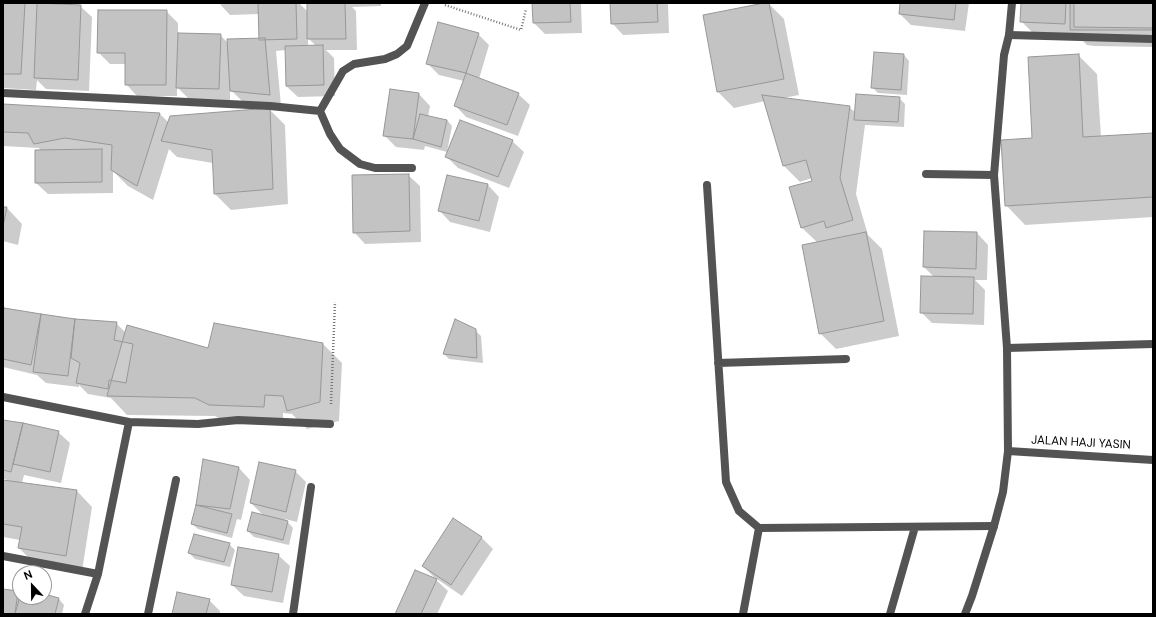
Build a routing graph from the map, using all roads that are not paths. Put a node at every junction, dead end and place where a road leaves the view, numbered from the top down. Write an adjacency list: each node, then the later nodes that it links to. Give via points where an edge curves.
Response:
1 (425, 3): 6 (street, via 407,46 385,59 354,64 342,71)
2 (1012, 3): 3 (street)
3 (1009, 35): 4 (street); 9 (street, via 1004,55)
4 (1153, 38)
5 (3, 93): 6 (street, via 270,106)
6 (320, 111): 7 (street, via 340,149 360,164 375,168)
7 (412, 168)
8 (926, 174): 9 (street)
9 (994, 175): 12 (street)
10 (707, 185): 14 (street)
11 (1153, 344): 12 (street)
12 (1007, 348): 18 (street)
13 (846, 359): 14 (street)
14 (718, 363): 24 (street, via 726,482 739,511)
15 (3, 397): 16 (street)
16 (128, 422): 17 (street, via 198,424 238,420); 26 (street)
17 (330, 424)
18 (1008, 451): 19 (street, JALAN HAJI YASIN); 22 (street, via 1003,492)
19 (1153, 460)
20 (176, 480): 28 (street)
21 (311, 487): 29 (street)
22 (994, 526): 23 (street); 32 (street)
23 (915, 527): 24 (street); 31 (street)
24 (759, 528): 30 (street)
25 (3, 556): 26 (street)
26 (98, 574): 27 (street)
27 (85, 614)
28 (148, 614)
29 (293, 614)
30 (743, 614)
31 (890, 614)
32 (965, 614)

